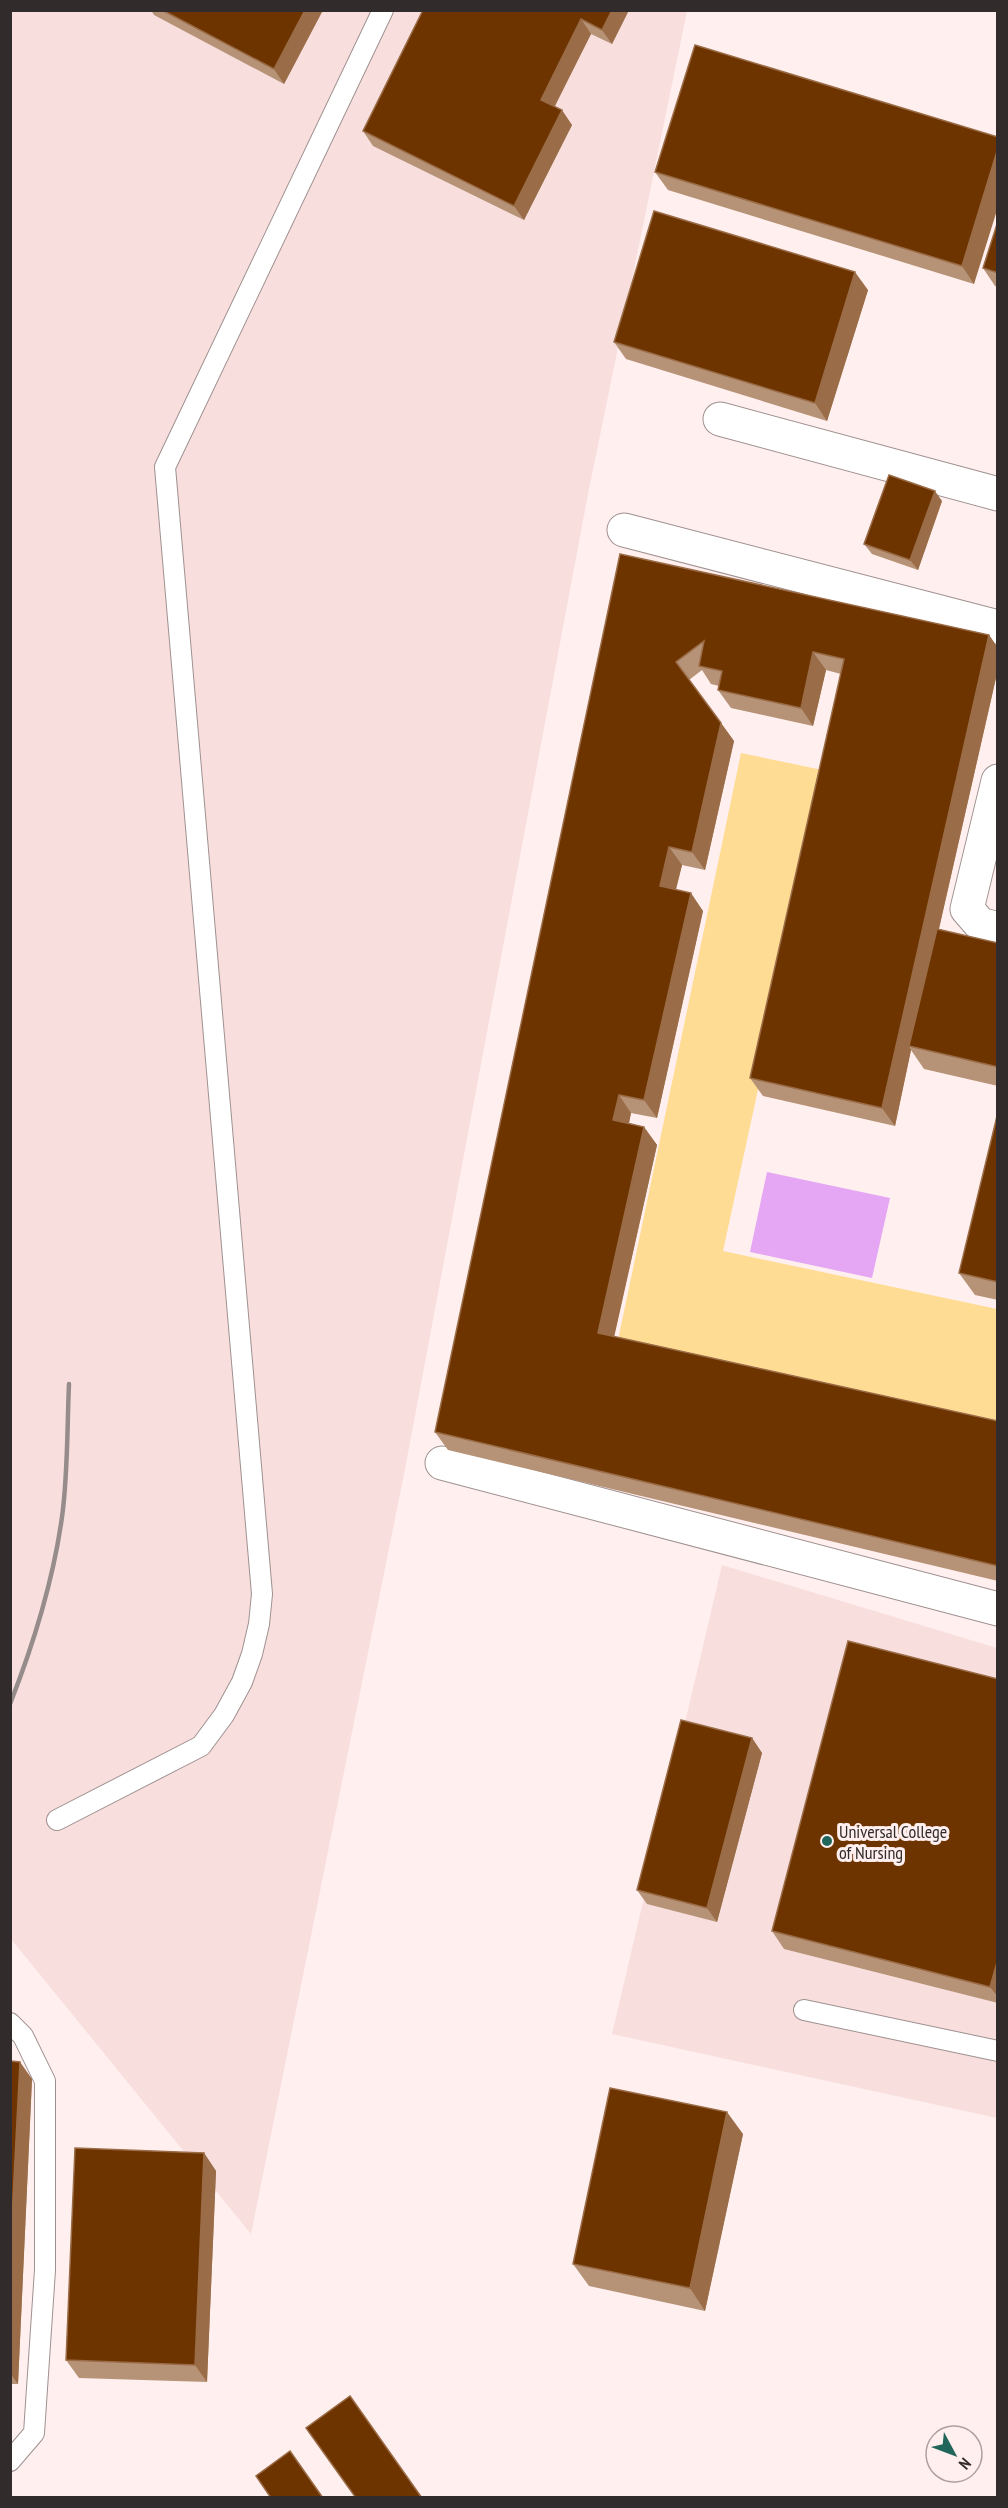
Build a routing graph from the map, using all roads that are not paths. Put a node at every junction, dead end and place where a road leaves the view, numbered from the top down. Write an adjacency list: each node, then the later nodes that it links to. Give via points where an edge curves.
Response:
1 (383, 10): 10 (lane, via 165,467 262,1594 259,1624 242,1682 201,1746)
2 (720, 419): 3 (street)
3 (998, 494)
4 (624, 530): 5 (street)
5 (998, 627)
6 (998, 781): 7 (street, via 967,909 980,924)
7 (998, 929)
8 (442, 1463): 9 (street)
9 (998, 1609)
10 (57, 1820)
11 (804, 2010): 13 (lane)
12 (10, 2023): 14 (lane, via 23,2036 45,2081 45,2270 34,2433)
13 (998, 2051)
14 (10, 2461)

